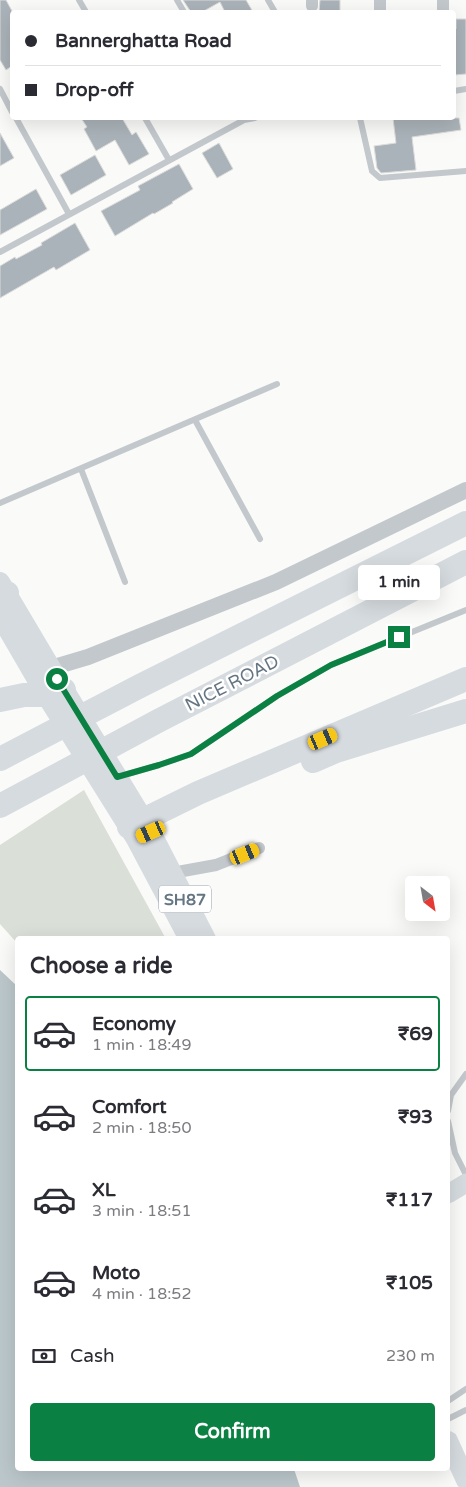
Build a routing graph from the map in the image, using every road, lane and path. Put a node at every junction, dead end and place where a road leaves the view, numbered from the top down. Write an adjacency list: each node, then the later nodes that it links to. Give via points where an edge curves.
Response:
1 (0, 89): 2 (lane)
2 (10, 108)
3 (17, 120): 9 (lane)
4 (146, 120): 7 (lane)
5 (240, 120): 7 (lane)
6 (360, 120): 8 (lane, via 372,171 380,178)
7 (169, 160): 9 (lane)
8 (466, 171)
9 (69, 214): 10 (lane)
10 (0, 252)
11 (277, 384): 12 (lane)
12 (195, 420): 13 (lane); 17 (lane)
13 (81, 469): 15 (lane); 19 (lane)
14 (466, 490): 23 (street, via 276,582 88,657)
15 (0, 503)
16 (466, 523): 28 (highway)
17 (260, 539)
18 (466, 562): 30 (highway, NICE ROAD)
19 (125, 582)
20 (2, 592): 23 (main road, SH87)
21 (466, 610): 29 (lane, via 331,665 277,696 191,754)
22 (0, 616): 25 (main road, SH87)
23 (50, 668): 25 (main road, SH87)
24 (466, 679): 31 (highway, via 198,793)
25 (55, 693): 26 (highway); 29 (main road, SH87); 31 (main road, SH87)
26 (0, 700)
27 (466, 711): 31 (highway, via 336,751)
28 (3, 758)
29 (117, 777): 31 (main road, SH87)
30 (0, 806)
31 (140, 829): 33 (main road, SH87); 34 (main road, SH87)
32 (259, 848): 33 (street, via 216,865)
33 (172, 873): 35 (main road, SH87)
34 (188, 936)
35 (204, 936)
36 (466, 1074): 37 (lane)
37 (450, 1100)
38 (450, 1130): 39 (lane, via 455,1153)
39 (466, 1175)
40 (466, 1183): 41 (main road)
41 (450, 1193)
42 (466, 1389): 43 (lane)
43 (450, 1400)
44 (466, 1410): 45 (lane)
45 (450, 1418)
46 (450, 1444): 48 (main road)
47 (448, 1471): 49 (main road)
48 (466, 1480)
49 (455, 1487)

